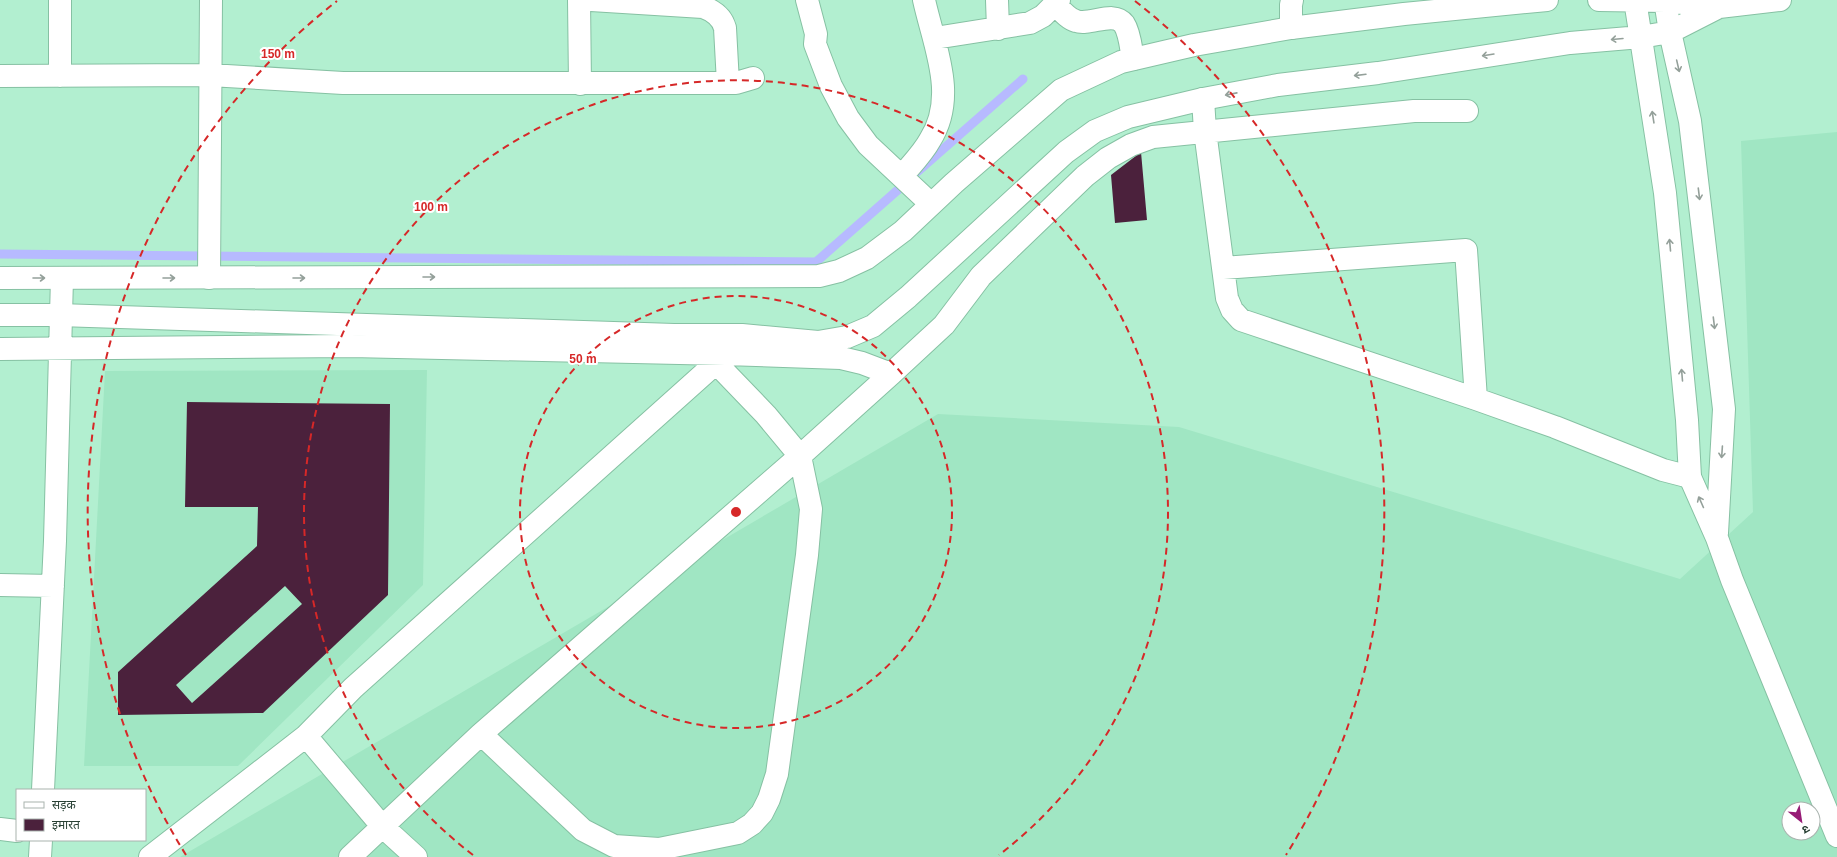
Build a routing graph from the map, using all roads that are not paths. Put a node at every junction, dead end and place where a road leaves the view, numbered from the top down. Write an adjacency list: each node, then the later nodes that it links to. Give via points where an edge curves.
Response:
1 (60, 0): 24 (street)
2 (211, 0): 22 (street)
3 (579, 0): 27 (street)
4 (591, 0): 26 (street, via 703,7 717,14 725,28)
5 (807, 0): 31 (street, via 816,34 815,44 831,86 848,118 868,145)
6 (924, 0): 20 (street)
7 (997, 0): 17 (street)
8 (1292, 0): 16 (street)
9 (1547, 0): 16 (street)
10 (1599, 0): 11 (street)
11 (1635, 0): 13 (street); 19 (street)
12 (1780, 0): 15 (street)
13 (1665, 1): 15 (street); 18 (street)
14 (1057, 2): 17 (street, via 1043,16 1030,23); 21 (street, via 1071,19 1078,22 1112,18 1123,23)
15 (1719, 7): 18 (street)
16 (1291, 28): 21 (street)
17 (998, 29): 20 (street)
18 (1670, 32): 19 (street); 47 (street, one-way to 47, via 1690,121 1724,409)
19 (1641, 37): 28 (street, one-way to 28, via 1570,43 1278,85); 46 (street, one-way to 19, via 1687,420 1665,193)
20 (934, 38): 31 (street, via 944,86 943,108 931,140)
21 (1133, 59): 32 (street, via 1061,90)
22 (210, 75): 24 (street); 27 (street, via 343,83); 36 (street)
23 (0, 76): 24 (street)
24 (60, 76)
25 (753, 78): 26 (street)
26 (728, 83): 27 (street)
27 (580, 84)
28 (1203, 100): 30 (street); 39 (street, via 1128,117 1095,131 1066,152 873,326 847,337 818,342)
29 (1467, 111): 30 (street, via 1414,111)
30 (1205, 131): 33 (street); 43 (street, via 1153,136 1108,158 1085,176 981,276 944,324)
31 (902, 176): 32 (street)
32 (931, 204): 36 (street, one-way to 32, via 819,276 839,271 867,258 903,231)
33 (1223, 268): 44 (street, via 1227,298 1232,310 1241,320); 44 (street, via 1466,250)
34 (0, 278): 35 (street, one-way to 35)
35 (62, 278): 36 (street, one-way to 36); 38 (street)
36 (209, 278)
37 (0, 314): 38 (street)
38 (59, 315): 39 (street, via 666,335); 40 (street)
39 (742, 335): 42 (street)
40 (59, 348): 41 (street); 42 (street, via 351,346); 49 (street)
41 (0, 349)
42 (721, 358): 43 (street, via 841,358); 45 (street); 51 (street, via 353,688)
43 (892, 374): 45 (street)
44 (1476, 399): 46 (street, via 1663,470)
45 (800, 456): 50 (street); 50 (street, via 811,509 807,555 777,774 769,799 762,813 752,824 732,834 659,849 614,846 583,830)
46 (1690, 477): 47 (street, one-way to 46)
47 (1717, 538): 56 (street)
48 (0, 585): 49 (street)
49 (53, 586): 52 (street)
50 (481, 734): 53 (street)
51 (306, 736): 53 (street); 59 (street)
52 (44, 789)
53 (382, 826): 60 (street); 61 (street)
54 (0, 829): 55 (street)
55 (16, 831)
56 (1837, 836)
57 (41, 841): 58 (street)
58 (40, 857)
59 (150, 857)
60 (350, 857)
61 (416, 857)

